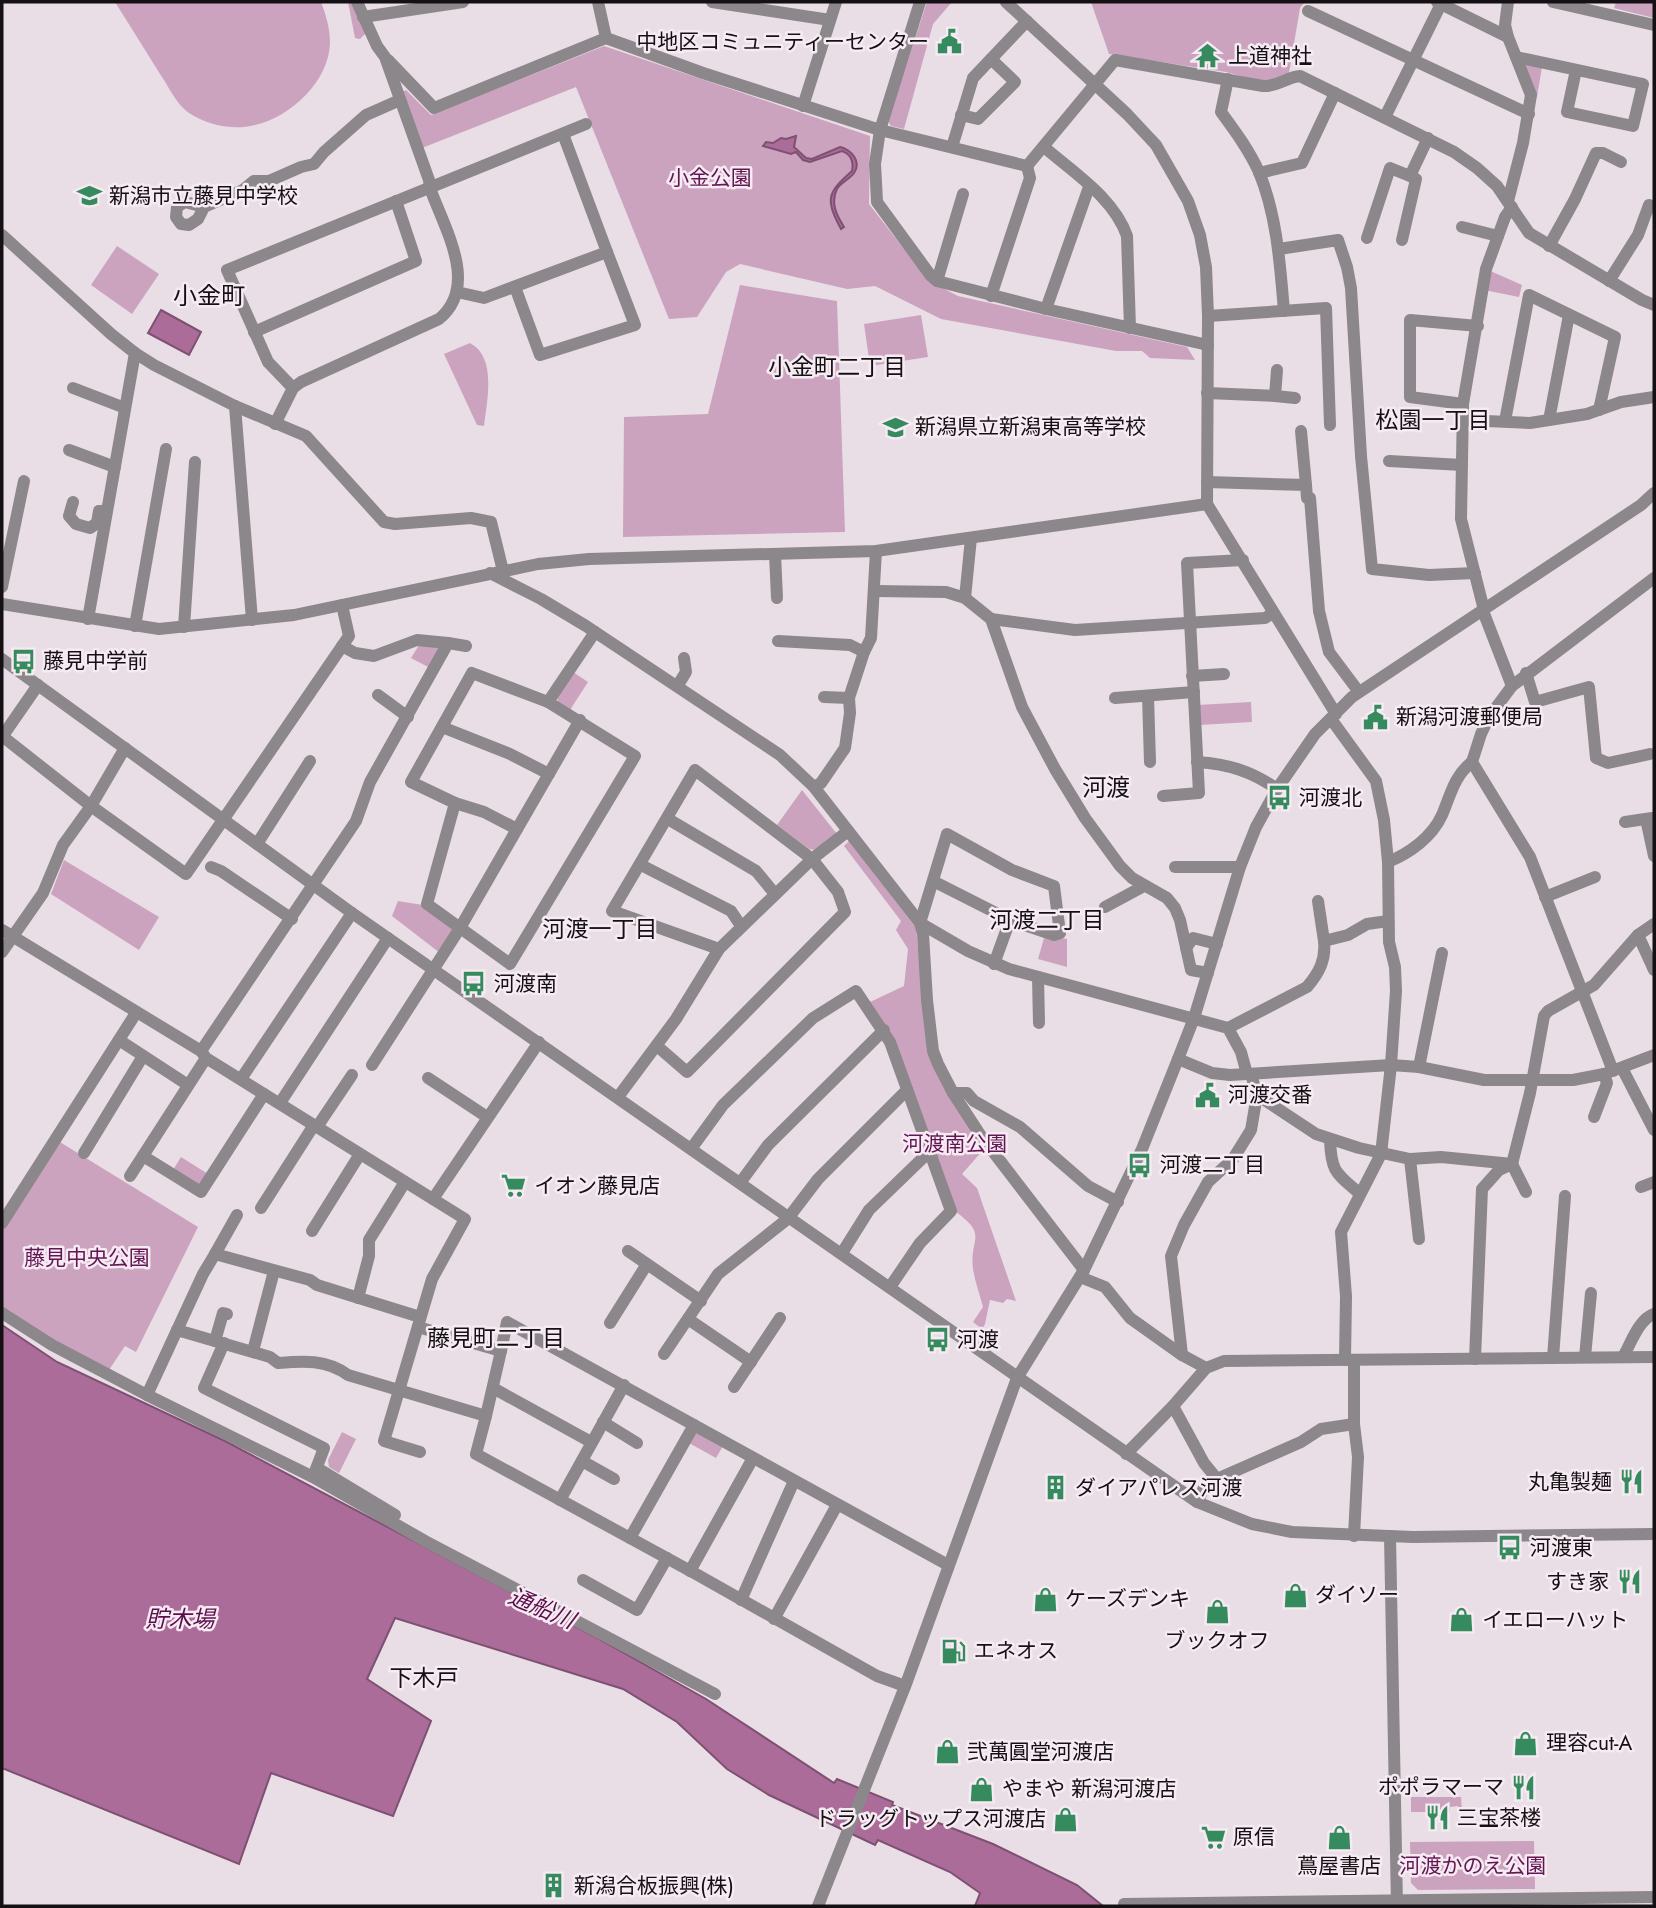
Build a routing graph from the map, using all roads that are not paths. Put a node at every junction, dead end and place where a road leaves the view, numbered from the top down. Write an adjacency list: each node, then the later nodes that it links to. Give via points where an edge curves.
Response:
1 (357, 2): 15 (street)
2 (463, 2): 11 (street)
3 (598, 2): 20 (street)
4 (712, 2): 13 (street)
5 (835, 2): 16 (street)
6 (920, 2): 36 (street)
7 (1006, 2): 17 (street)
8 (1440, 2): 19 (street); 24 (street)
9 (1508, 2): 19 (street)
10 (1553, 2): 12 (street)
11 (438, 4): 15 (street)
12 (1587, 5): 18 (street)
13 (761, 6): 16 (street)
14 (1308, 11): 24 (street)
15 (363, 17): 21 (street)
16 (830, 20): 31 (street)
17 (1027, 21): 23 (street); 27 (street)
18 (1654, 25)
19 (1508, 37): 22 (street)
20 (606, 38): 21 (street, via 434,108); 31 (street)
21 (385, 57): 30 (street)
22 (1516, 57): 25 (street); 32 (street, via 1531,95)
23 (990, 59): 33 (street, via 973,78); 33 (street, via 1015,82 978,119)
24 (1412, 61): 32 (street); 34 (street)
25 (1576, 70): 28 (street, via 1643,84); 28 (street, via 1567,112 1633,126)
26 (1228, 79): 27 (street, via 1115,60); 29 (street, via 1268,86 1300,76); 43 (street, via 1221,111)
27 (1095, 84): 40 (street); 69 (street, via 1156,145 1188,201 1206,267)
28 (1648, 92)
29 (1335, 93): 34 (street); 43 (street, via 1302,163)
30 (400, 100): 46 (street); 50 (street, via 366,115 314,164 270,181 254,181)
31 (803, 106): 36 (street)
32 (1529, 114): 49 (street)
33 (961, 115): 39 (street)
34 (1385, 117): 38 (street)
35 (586, 124): 37 (street)
36 (880, 130): 39 (street); 60 (street, via 875,164 877,202)
37 (563, 134): 46 (street); 59 (street)
38 (1427, 138): 44 (street); 49 (street, via 1477,168)
39 (952, 147): 42 (street)
40 (1044, 147): 42 (street); 45 (street)
41 (1621, 162): 57 (street, via 1596,153)
42 (1027, 166): 64 (street, via 1030,177)
43 (1259, 173): 58 (street)
44 (1410, 176): 55 (street, via 1390,168); 56 (street, via 1416,179)
45 (1089, 187): 66 (street); 71 (street, via 1122,222)
46 (430, 188): 48 (street); 63 (street, via 458,263)
47 (963, 194): 60 (street)
48 (396, 201): 72 (street, via 416,261); 72 (street, via 227,270)
49 (1510, 204): 54 (street); 57 (street, via 1529,233)
50 (204, 207)
51 (1654, 207): 61 (street, via 1649,205 1638,235)
52 (1462, 228): 54 (street)
53 (2, 234): 74 (street)
54 (1497, 236): 70 (street, via 1486,270)
55 (1367, 237)
56 (1402, 240)
57 (1549, 246): 61 (street)
58 (1279, 249): 67 (street); 110 (street, via 1338,240 1347,267 1372,569 1429,575)
59 (607, 252): 62 (street); 62 (street, via 635,325 540,355)
60 (937, 281): 64 (street)
61 (1609, 281): 65 (street)
62 (514, 288): 63 (street, via 484,298)
63 (457, 292): 77 (street, via 439,319)
64 (991, 296): 66 (street)
65 (1654, 305)
66 (1046, 309): 71 (street)
67 (1284, 311): 69 (street); 90 (street, via 1326,308)
68 (1569, 315): 85 (street, via 1615,337); 87 (street); 88 (street, via 1529,295)
69 (1208, 316): 73 (street)
70 (1478, 326): 82 (street); 82 (street, via 1410,320 1410,397)
71 (1130, 328): 73 (street)
72 (254, 332): 77 (street, via 268,362)
73 (1208, 345): 78 (street)
74 (135, 353): 83 (street); 84 (street)
75 (1277, 370): 79 (street)
76 (74, 388): 84 (street)
77 (293, 388): 89 (street)
78 (1207, 393): 79 (street); 99 (street)
79 (1275, 396): 81 (street)
80 (1654, 397): 85 (street)
81 (1294, 398)
82 (1463, 404): 86 (street)
83 (235, 406): 89 (street); 122 (street)
84 (125, 408): 97 (street)
85 (1599, 410): 87 (street)
86 (1463, 420): 88 (street); 96 (street)
87 (1549, 420): 88 (street)
88 (1505, 421)
89 (275, 424): 109 (street, via 306,436 384,522 471,518 491,522)
90 (1330, 425)
91 (1301, 431): 100 (street)
92 (166, 449): 124 (street)
93 (69, 450): 97 (street)
94 (1389, 461): 96 (street)
95 (195, 462): 125 (street)
96 (1462, 465): 110 (street, via 1461,519)
97 (115, 467): 104 (street)
98 (24, 481): 112 (street)
99 (1207, 482): 100 (street); 103 (street)
100 (1306, 485): 141 (street, via 1329,652)
101 (1654, 493): 118 (street)
102 (72, 502): 104 (street, via 69,516 76,524 90,528 97,523 99,511)
103 (1207, 504): 105 (street); 108 (street)
104 (107, 513): 120 (street)
105 (971, 538): 106 (street); 115 (street)
106 (876, 551): 107 (street); 113 (street)
107 (775, 554): 109 (street, via 589,559); 114 (street)
108 (1243, 560): 119 (street); 123 (street, via 1187,563)
109 (496, 572): 117 (street); 126 (street)
110 (1475, 573): 118 (street)
111 (1654, 578): 134 (street)
112 (2, 587)
113 (875, 592): 115 (street, via 931,591); 131 (street, via 871,638)
114 (777, 598)
115 (965, 598): 121 (street)
116 (2, 604): 120 (street)
117 (342, 606): 122 (street); 129 (street, via 349,636)
118 (1483, 611): 139 (street); 141 (street)
119 (1273, 613): 123 (street, via 1265,618); 149 (street)
120 (88, 619): 124 (street)
121 (991, 619): 123 (street, via 1076,630); 182 (street, via 1022,707 1055,769 1120,866)
122 (251, 621): 125 (street)
123 (1189, 624): 136 (street)
124 (135, 625): 125 (street)
125 (184, 627)
126 (595, 632): 138 (street); 147 (street)
127 (778, 641): 131 (street, via 850,645)
128 (449, 643): 129 (street, via 417,639 374,656); 130 (street); 148 (street)
129 (342, 646): 167 (street)
130 (466, 646)
131 (863, 652): 145 (street)
132 (684, 658): 138 (street, via 686,672)
133 (2, 659): 137 (street)
134 (1526, 673): 139 (street); 154 (street, via 1535,702 1589,687 1596,758 1608,763)
135 (1224, 674): 136 (street)
136 (1192, 676): 140 (street)
137 (37, 685): 152 (street); 153 (street)
138 (678, 685): 160 (street, via 780,755)
139 (1512, 686): 158 (street, via 1489,717)
140 (1194, 692): 143 (street); 157 (street)
141 (1359, 692): 149 (street)
142 (378, 695): 148 (street)
143 (1147, 696): 146 (street); 156 (street)
144 (824, 697): 145 (street)
145 (849, 698): 160 (street, via 845,748)
146 (1115, 698)
147 (548, 702): 150 (street); 151 (street, via 472,673)
148 (408, 717): 181 (street, via 370,782 356,821)
149 (1333, 717): 161 (street, via 1315,734); 174 (street, via 1376,781)
150 (580, 720): 159 (street); 194 (street, via 635,755 510,964)
151 (442, 727): 159 (street); 163 (street, via 411,782)
152 (2, 737): 164 (street)
153 (125, 748): 164 (street); 167 (street)
154 (1650, 754)
155 (310, 761): 171 (street)
156 (1150, 762)
157 (1197, 762): 161 (street, via 1237,768); 162 (street, via 1199,793)
158 (1472, 762): 174 (street, via 1460,772 1430,832); 184 (street, via 1530,857)
159 (549, 774): 169 (street)
160 (814, 787): 170 (street)
161 (1277, 789): 178 (street)
162 (1163, 796)
163 (455, 803): 169 (street); 194 (street, via 427,904)
164 (91, 806): 167 (street, via 186,874); 195 (street, via 70,832 43,893)
165 (1650, 818): 168 (street); 172 (street)
166 (668, 819): 173 (street, via 695,770); 175 (street); 183 (street, via 756,870)
167 (223, 820): 171 (street)
168 (1625, 822)
169 (517, 828): 194 (street)
170 (848, 831): 173 (street); 191 (street)
171 (257, 844): 181 (street)
172 (1654, 856)
173 (812, 859): 183 (street); 217 (street, via 838,892 845,912 687,1072)
174 (1388, 862): 190 (street)
175 (640, 866): 193 (street, via 731,911); 201 (street, via 612,911)
176 (211, 867): 188 (street)
177 (1175, 867): 178 (street)
178 (1240, 867): 199 (street)
179 (1595, 877): 184 (street)
180 (933, 881): 189 (street); 189 (street, via 947,834 1012,870 1054,886 1060,933 1046,934); 191 (street)
181 (314, 885): 187 (street); 188 (street)
182 (1144, 886): 186 (street); 200 (street, via 1167,898 1175,908)
183 (775, 894): 193 (street)
184 (1545, 897): 209 (street)
185 (1318, 901): 198 (street)
186 (1105, 906)
187 (352, 913): 197 (street); 229 (street)
188 (292, 919): 218 (street)
189 (1010, 920): 204 (street)
190 (1388, 921): 198 (street); 223 (street, via 1396,991)
191 (920, 923): 204 (street); 233 (street, via 933,1051)
192 (1654, 924): 196 (street)
193 (741, 926): 201 (street)
194 (460, 928): 205 (street)
195 (7, 933): 202 (street); 210 (street)
196 (1638, 935): 206 (street); 209 (street)
197 (388, 938): 205 (street); 237 (street)
198 (1324, 941): 213 (street, via 1322,964 1307,987)
199 (1217, 944): 200 (street, via 1193,938); 207 (street)
200 (1186, 948): 207 (street, via 1191,970)
201 (719, 949): 217 (street)
202 (2, 952)
203 (1442, 953): 224 (street)
204 (994, 964): 208 (street)
205 (433, 970): 216 (street); 222 (street)
206 (1654, 970)
207 (1208, 973): 211 (street)
208 (1038, 977): 211 (street); 212 (street)
209 (1584, 992): 225 (street); 230 (street, via 1544,1016)
210 (136, 1013): 215 (street); 218 (street)
211 (1194, 1018): 213 (street); 221 (street)
212 (1039, 1023)
213 (1228, 1028): 226 (street)
214 (884, 1030): 232 (street); 243 (street, via 856,991 813,1018 723,1105); 253 (street, via 768,1145)
215 (119, 1040): 220 (street); 262 (street)
216 (539, 1042): 236 (street); 238 (street)
217 (657, 1046): 236 (street)
218 (203, 1054): 229 (street); 231 (street)
219 (1654, 1055): 225 (street)
220 (143, 1056): 231 (street); 245 (street)
221 (1178, 1059): 226 (street, via 1212,1073); 258 (street)
222 (372, 1065)
223 (1391, 1065): 224 (street); 226 (street); 247 (street)
224 (1419, 1068): 230 (street, via 1484,1080)
225 (1613, 1071): 230 (street, via 1573,1080); 239 (street); 241 (street)
226 (1249, 1074): 235 (street)
227 (352, 1075): 240 (street)
228 (428, 1078): 238 (street)
229 (241, 1079): 234 (street)
230 (1532, 1081): 250 (street)
231 (188, 1085): 248 (street)
232 (907, 1090): 244 (street); 261 (street, via 818,1180)
233 (953, 1093): 258 (street, via 967,1093 1020,1127 1088,1186); 270 (street)
234 (264, 1094): 237 (street); 248 (street, via 201,1192)
235 (1257, 1095): 242 (street); 287 (street, via 1251,1130 1233,1159 1208,1182 1171,1256)
236 (618, 1097): 243 (street)
237 (280, 1103): 240 (street)
238 (487, 1117): 257 (street)
239 (1594, 1118)
240 (315, 1126): 246 (street); 259 (street)
241 (1654, 1130)
242 (1329, 1139): 247 (street); 255 (street, via 1331,1163)
243 (691, 1149): 253 (street)
244 (930, 1151): 266 (street, via 869,1210); 271 (street, via 951,1211 920,1243)
245 (84, 1153)
246 (360, 1154): 252 (street); 263 (street)
247 (1381, 1154): 249 (street); 255 (street)
248 (143, 1156): 251 (street)
249 (1410, 1159): 250 (street, via 1441,1157); 264 (street)
250 (1512, 1164): 254 (street); 292 (street, via 1499,1170 1482,1189)
251 (130, 1176)
252 (405, 1182): 257 (street); 273 (street, via 369,1240)
253 (740, 1183): 261 (street)
254 (1526, 1192)
255 (1359, 1193): 293 (street, via 1341,1232)
256 (1565, 1196): 291 (street)
257 (433, 1199): 280 (street, via 465,1219 432,1279)
258 (1118, 1202): 270 (street)
259 (261, 1208)
260 (237, 1215): 267 (street)
261 (789, 1217): 266 (street); 274 (street, via 718,1275)
262 (2, 1223)
263 (312, 1231)
264 (1419, 1239)
265 (628, 1251): 268 (street)
266 (842, 1253): 271 (street)
267 (215, 1254): 269 (street); 282 (street)
268 (647, 1264): 274 (street); 281 (street)
269 (274, 1271): 273 (street); 284 (street)
270 (1082, 1273): 287 (street, via 1105,1287 1130,1318); 296 (street)
271 (890, 1287): 296 (street)
272 (1591, 1293): 288 (street)
273 (358, 1298): 280 (street)
274 (701, 1301): 279 (street)
275 (2, 1313): 301 (street)
276 (227, 1314): 283 (street, via 223,1313)
277 (1654, 1314): 289 (street, via 1641,1325)
278 (780, 1318): 294 (street)
279 (688, 1319): 286 (street); 294 (street)
280 (419, 1322): 285 (street); 300 (street)
281 (610, 1323)
282 (177, 1330): 283 (street); 301 (street)
283 (220, 1342): 284 (street); 313 (street, via 204,1388 324,1448)
284 (253, 1351): 300 (street, via 278,1363 310,1360)
285 (501, 1351): 297 (street, via 507,1321); 299 (street)
286 (664, 1354)
287 (1182, 1355): 295 (street)
288 (1585, 1357): 289 (street); 291 (street)
289 (1623, 1357): 290 (street)
290 (1654, 1357)
291 (1553, 1358): 292 (street)
292 (1475, 1359): 293 (street)
293 (1349, 1360): 295 (street, via 1224,1361); 305 (street)
294 (751, 1362): 298 (street)
295 (1206, 1367): 302 (street)
296 (1017, 1378): 310 (street); 325 (street)
297 (624, 1385): 304 (street); 306 (street)
298 (734, 1387)
299 (493, 1388): 303 (street); 307 (street)
300 (399, 1391): 303 (street); 309 (street, via 384,1441)
301 (147, 1395): 313 (street)
302 (1173, 1406): 310 (street); 315 (street)
303 (486, 1416): 317 (street, via 476,1454)
304 (603, 1422): 307 (street); 308 (street)
305 (1353, 1424): 315 (street, via 1321,1429); 321 (street, via 1358,1457)
306 (694, 1425): 311 (street); 323 (street)
307 (591, 1442): 312 (street)
308 (637, 1443)
309 (420, 1452)
310 (1126, 1454): 318 (street)
311 (753, 1458): 316 (street); 326 (street)
312 (582, 1461): 314 (street); 317 (street)
313 (315, 1473): 331 (street, via 408,1532)
314 (614, 1479)
315 (1217, 1479): 318 (street, via 1204,1488)
316 (794, 1481): 319 (street); 328 (street)
317 (559, 1500): 323 (street)
318 (1197, 1502): 321 (street, via 1271,1529)
319 (837, 1505): 325 (street); 329 (street)
320 (1654, 1534): 322 (street)
321 (1354, 1536): 322 (street)
322 (1390, 1536): 334 (street)
323 (630, 1538): 324 (street)
324 (667, 1558): 326 (street); 327 (street, via 638,1610)
325 (948, 1565): 330 (street)
326 (690, 1571): 328 (street)
327 (583, 1580)
328 (741, 1600): 329 (street)
329 (774, 1619): 330 (street, via 877,1676)
330 (905, 1686): 337 (street)
331 (715, 1694)
332 (1654, 1897): 333 (street)
333 (1580, 1902): 335 (street)
334 (1397, 1903): 335 (street); 336 (street)
335 (1493, 1903)
336 (1124, 1905)
337 (818, 1906)

